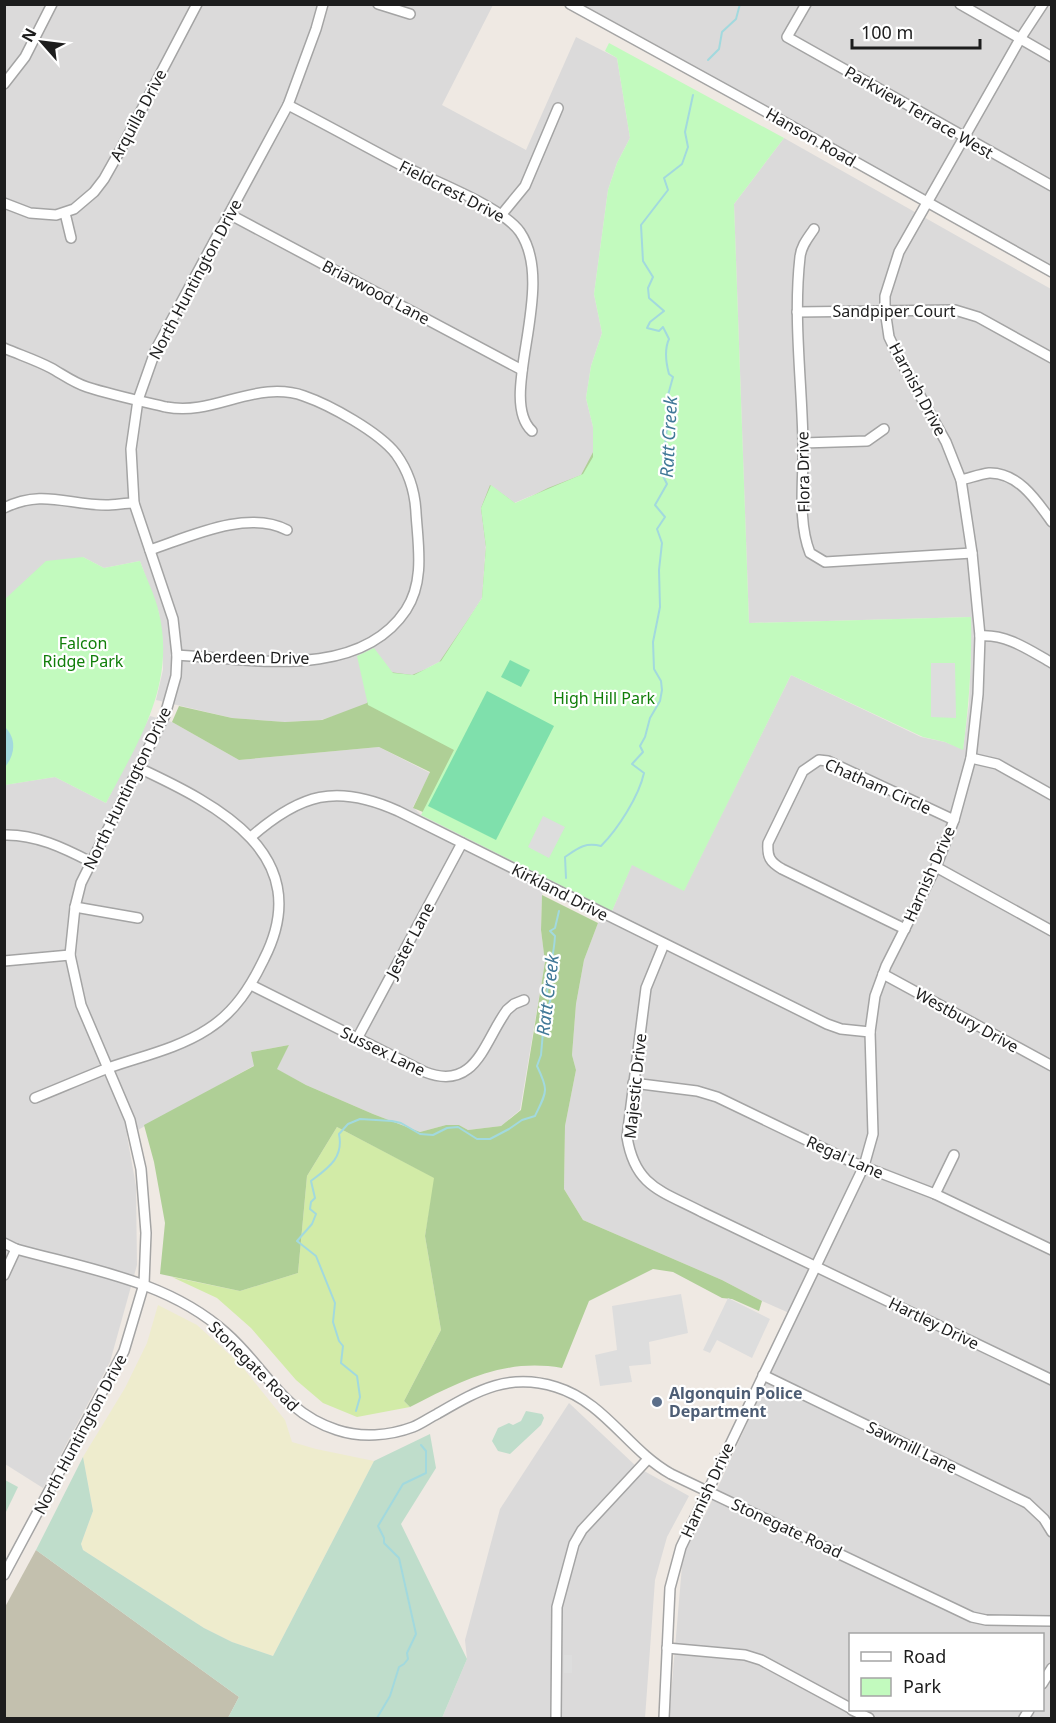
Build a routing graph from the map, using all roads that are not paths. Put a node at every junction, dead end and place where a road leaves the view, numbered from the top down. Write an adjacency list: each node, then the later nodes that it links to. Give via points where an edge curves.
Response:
1 (52, 4): 12 (street, via 25,57)
2 (197, 4): 19 (street, Arquilla Drive, via 104,179 83,202)
3 (323, 4): 13 (street, North Huntington Drive)
4 (378, 4): 9 (street)
5 (570, 4): 18 (street, Hanson Road)
6 (806, 4): 15 (street, Parkview Terrace West, via 787,37)
7 (960, 4): 10 (street)
8 (1043, 4): 10 (street, Harnish Drive)
9 (410, 14)
10 (1020, 39): 11 (street); 15 (street, Harnish Drive)
11 (1052, 57)
12 (4, 84)
13 (288, 105): 20 (street, North Huntington Drive); 21 (street, Fieldcrest Drive)
14 (558, 108): 21 (street, via 525,186)
15 (963, 137): 16 (street, Parkview Terrace West); 18 (street, Harnish Drive)
16 (1052, 186)
17 (4, 203): 19 (street, via 30,213)
18 (927, 203): 24 (street, Hanson Road); 25 (street, Harnish Drive, via 893,266)
19 (65, 213): 23 (street)
20 (229, 214): 29 (street, Briarwood Lane); 30 (street, North Huntington Drive, via 156,349)
21 (502, 214): 29 (street, Fieldcrest Drive, via 526,243 534,272)
22 (814, 229): 26 (street, Flora Drive, via 800,254)
23 (71, 238)
24 (1052, 272)
25 (885, 310): 26 (street, Sandpiper Court); 28 (street, Sandpiper Court, via 968,313); 34 (street, Harnish Drive, via 889,337 898,358 946,442)
26 (797, 312): 33 (street, Flora Drive)
27 (4, 348): 30 (street, Aberdeen Drive, via 85,387)
28 (1052, 358)
29 (522, 370): 32 (street, Fieldcrest Drive, via 520,410)
30 (138, 400): 35 (street, North Huntington Drive, via 131,449); 42 (street, Aberdeen Drive, via 195,409 269,392 305,396 367,429 389,446 403,465 415,493 418,582 404,613 380,638 350,652 308,660)
31 (884, 429): 33 (street, via 867,441)
32 (532, 431)
33 (803, 443): 40 (street, Flora Drive, via 803,531 810,553 816,558 850,562)
34 (961, 480): 37 (street, via 990,473 1010,478 1020,483); 40 (street, Harnish Drive)
35 (134, 503): 36 (street, via 105,505 45,497); 39 (street, North Huntington Drive)
36 (4, 508)
37 (1052, 522)
38 (287, 530): 39 (street, via 278,525 244,523 218,527)
39 (150, 550): 42 (street, North Huntington Drive, via 173,619)
40 (972, 553): 41 (street, Harnish Drive)
41 (980, 636): 43 (street, via 1008,639); 44 (street, Harnish Drive)
42 (177, 655): 45 (street, North Huntington Drive, via 176,676 165,716)
43 (1052, 663)
44 (971, 758): 46 (street, via 997,764); 47 (street, Harnish Drive)
45 (139, 768): 49 (street, via 222,811); 51 (street, North Huntington Drive)
46 (1052, 795)
47 (954, 820): 52 (street, Harnish Drive); 55 (street, Chatham Circle, via 819,759 803,771 768,843 767,855 772,863)
48 (4, 835): 51 (street, via 45,842)
49 (251, 837): 50 (street, Kirkland Drive, via 291,807 314,798 341,795 382,804); 61 (street, via 275,876 280,900 276,931)
50 (462, 843): 57 (street, Kirkland Drive); 64 (street, Jester Lane)
51 (91, 862): 53 (street, North Huntington Drive)
52 (936, 867): 55 (street, Harnish Drive); 56 (street)
53 (75, 907): 54 (street); 58 (street, North Huntington Drive)
54 (138, 918)
55 (905, 928): 60 (street, Harnish Drive)
56 (1052, 931)
57 (664, 944): 63 (street, Kirkland Drive, via 827,1024); 67 (street, Majestic Drive, via 646,988)
58 (70, 955): 59 (street); 66 (street, North Huntington Drive, via 81,1005)
59 (4, 961)
60 (883, 974): 63 (street, Harnish Drive); 65 (street, Westbury Drive)
61 (251, 985): 64 (street, Sussex Lane); 66 (street, via 223,1018 198,1035)
62 (524, 1000): 64 (street, Sussex Lane, via 507,1010 472,1067 455,1076 436,1076)
63 (870, 1032): 70 (street, Harnish Drive, via 873,1134)
64 (358, 1037)
65 (1052, 1066)
66 (109, 1068): 68 (street); 77 (street, North Huntington Drive, via 130,1120 141,1169 146,1233)
67 (633, 1083): 70 (street, Regal Lane, via 717,1097); 75 (street, Majestic Drive, via 627,1137 636,1169 646,1182)
68 (35, 1098)
69 (954, 1155): 71 (street)
70 (864, 1166): 71 (street, Regal Lane); 75 (street, Harnish Drive)
71 (935, 1194): 74 (street, Regal Lane)
72 (4, 1243): 73 (street, Stonegate Road)
73 (16, 1249): 76 (street); 77 (street, Stonegate Road)
74 (1052, 1250)
75 (816, 1266): 78 (street, Harnish Drive); 79 (street, Hartley Drive)
76 (4, 1275)
77 (144, 1284): 80 (street, Stonegate Road, via 190,1306 226,1333 295,1408 340,1431 364,1436 413,1427 478,1390 504,1383 533,1382 566,1390 589,1403); 83 (street, North Huntington Drive, via 124,1352)
78 (763, 1374): 81 (street, Harnish Drive); 82 (street, Sawmill Lane, via 1026,1503)
79 (1052, 1380)
80 (648, 1459): 81 (street, Stonegate Road); 90 (street, via 582,1530 574,1544 557,1607)
81 (707, 1491): 84 (street, Stonegate Road, via 972,1617); 85 (street, Harnish Drive, via 685,1536 673,1573)
82 (1052, 1532)
83 (4, 1575)
84 (1052, 1621)
85 (667, 1648): 88 (street, via 761,1660); 91 (street, Harnish Drive)
86 (1052, 1668): 87 (street)
87 (1044, 1681)
88 (849, 1708)
89 (855, 1711): 92 (street)
90 (556, 1719)
91 (664, 1719)
92 (869, 1719)

